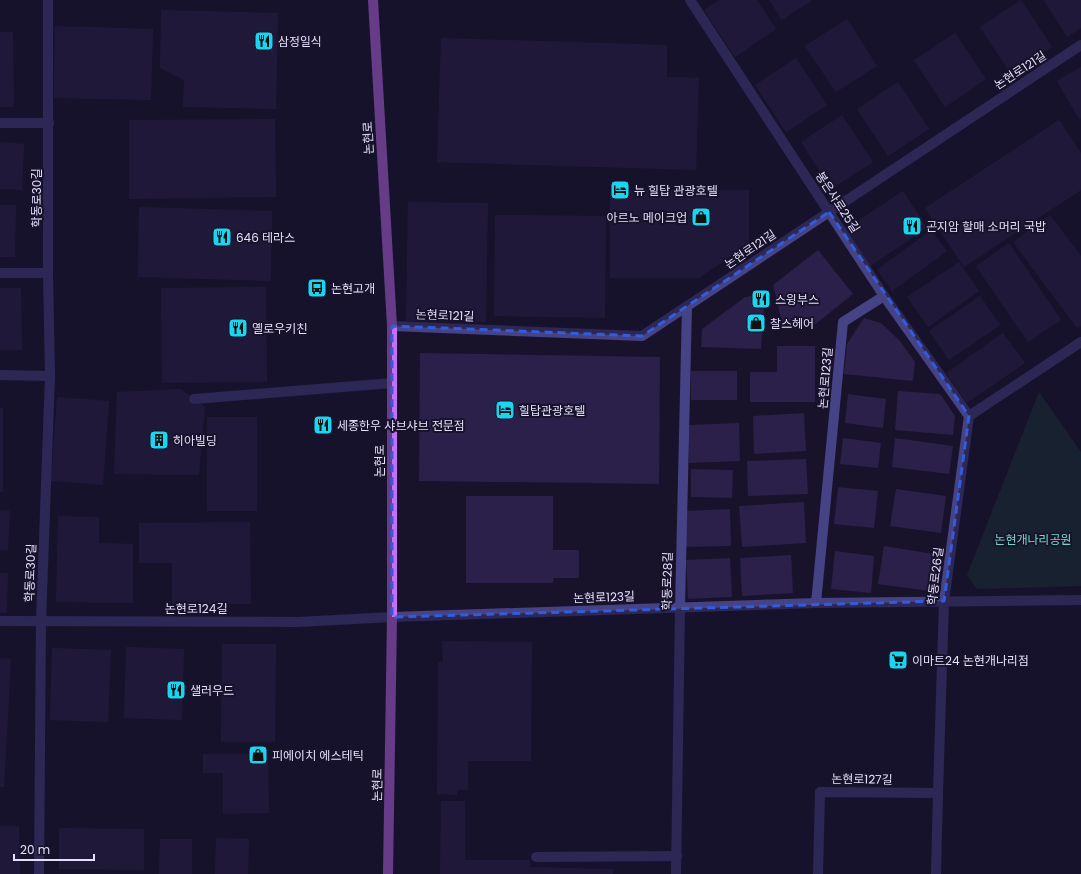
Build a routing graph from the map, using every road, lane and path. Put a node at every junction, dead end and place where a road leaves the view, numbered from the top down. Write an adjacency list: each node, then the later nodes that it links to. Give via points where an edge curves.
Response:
1 (48, 0): 6 (street, 학동로30길)
2 (373, 0): 12 (main road, 논현로)
3 (690, 0): 7 (street, 봉은사로25길)
4 (1081, 45): 7 (street, 논현로121길)
5 (0, 123): 6 (street)
6 (49, 123): 9 (street, 학동로30길)
7 (829, 212): 10 (street, 봉은사로25길); 11 (street, 논현로121길)
8 (0, 273): 9 (street)
9 (48, 273): 15 (street, 학동로30길)
10 (884, 296): 18 (street, 봉은사로25길); 21 (street, 논현로123길, via 843,322)
11 (688, 306): 12 (street, 논현로121길, via 642,336); 22 (street, 학동로28길)
12 (392, 326): 16 (main road, 논현로)
13 (1081, 342): 18 (street)
14 (0, 375): 15 (street)
15 (50, 376): 25 (street, 학동로30길)
16 (392, 383): 17 (street); 23 (main road, 논현로)
17 (194, 399)
18 (969, 416): 20 (street, 학동로26길)
19 (1081, 600): 20 (street, 논현로123길)
20 (944, 601): 21 (street, 논현로123길); 26 (street, 학동로26길)
21 (816, 603): 22 (street, 논현로123길)
22 (680, 608): 23 (street, 논현로123길); 27 (street, 학동로28길)
23 (392, 617): 25 (street, 논현로124길, via 298,622); 30 (main road, 논현로)
24 (0, 621): 25 (street, 논현로124길)
25 (41, 621): 29 (street, 학동로30길)
26 (938, 793): 32 (street, 논현로127길, via 820,792); 33 (street, 학동로26길)
27 (677, 856): 28 (street); 31 (street, 학동로28길)
28 (536, 857)
29 (39, 874)
30 (388, 874)
31 (676, 874)
32 (818, 874)
33 (936, 874)

